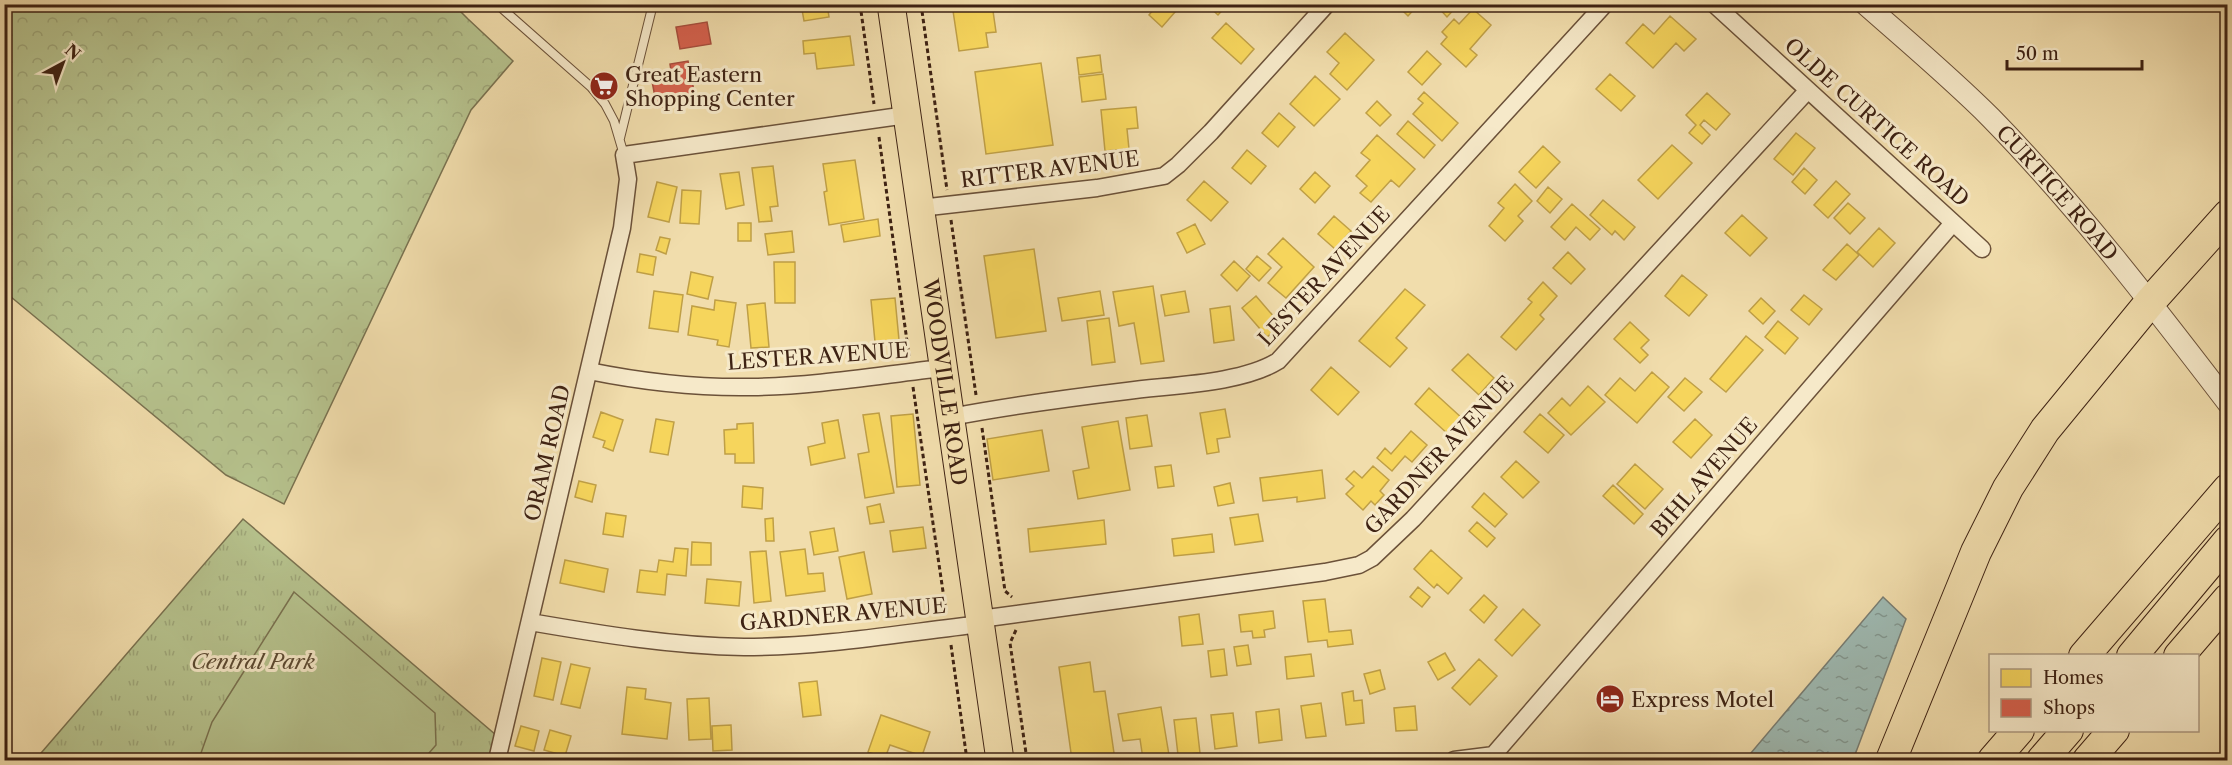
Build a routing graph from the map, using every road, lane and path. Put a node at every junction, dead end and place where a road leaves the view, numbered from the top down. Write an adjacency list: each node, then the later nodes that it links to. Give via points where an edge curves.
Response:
1 (497, 4): 11 (lane, via 591,87 605,104)
2 (653, 4): 11 (lane)
3 (891, 4): 10 (main road, WOODVILLE ROAD)
4 (921, 4): 12 (path)
5 (1327, 4): 12 (street, RITTER AVENUE, via 1210,132 1164,176)
6 (1605, 4): 23 (street, LESTER AVENUE, via 1278,361 1258,370 1212,380)
7 (1714, 4): 9 (street, OLDE CURTICE ROAD)
8 (1865, 4): 18 (street, CURTICE ROAD, via 1990,117)
9 (1808, 90): 15 (street, OLDE CURTICE ROAD); 29 (street, GARDNER AVENUE, via 1413,519 1372,558 1325,572)
10 (907, 115): 11 (street); 13 (main road, WOODVILLE ROAD)
11 (622, 147): 20 (street, ORAM ROAD, via 628,179 622,228)
12 (949, 205): 13 (street, RITTER AVENUE); 23 (path)
13 (920, 208): 19 (main road, WOODVILLE ROAD)
14 (2228, 215): 18 (highway)
15 (1953, 223): 17 (street, OLDE CURTICE ROAD); 39 (street, BIHL AVENUE)
16 (893, 235): 21 (path)
17 (1982, 249)
18 (2151, 302): 22 (street, CURTICE ROAD); 45 (highway, via 2045,430 2008,488 1977,552)
19 (944, 368): 21 (street, LESTER AVENUE); 24 (main road, WOODVILLE ROAD)
20 (589, 371): 21 (street, LESTER AVENUE, via 667,384 751,387); 30 (street, ORAM ROAD)
21 (911, 372): 32 (path)
22 (2228, 403)
23 (979, 411): 24 (street, LESTER AVENUE); 27 (path, via 1005,591)
24 (951, 417): 29 (main road, WOODVILLE ROAD)
25 (2228, 489): 33 (highway)
26 (2228, 540): 34 (highway)
27 (1019, 599)
28 (2228, 599): 35 (highway)
29 (981, 621): 32 (street, GARDNER AVENUE); 42 (main road, WOODVILLE ROAD)
30 (530, 622): 32 (street, GARDNER AVENUE, via 640,639 744,646 812,643); 40 (street, ORAM ROAD)
31 (1021, 626): 43 (path, via 1010,643)
32 (949, 627): 41 (path)
33 (2086, 654)
34 (2134, 654)
35 (2181, 654)
36 (2017, 732): 46 (highway)
37 (2066, 732): 47 (highway)
38 (2112, 732): 48 (highway)
39 (1491, 758): 44 (street)
40 (497, 760)
41 (967, 760)
42 (997, 760)
43 (1027, 760)
44 (1454, 760)
45 (1891, 760)
46 (1993, 760)
47 (2042, 760)
48 (2088, 760)

